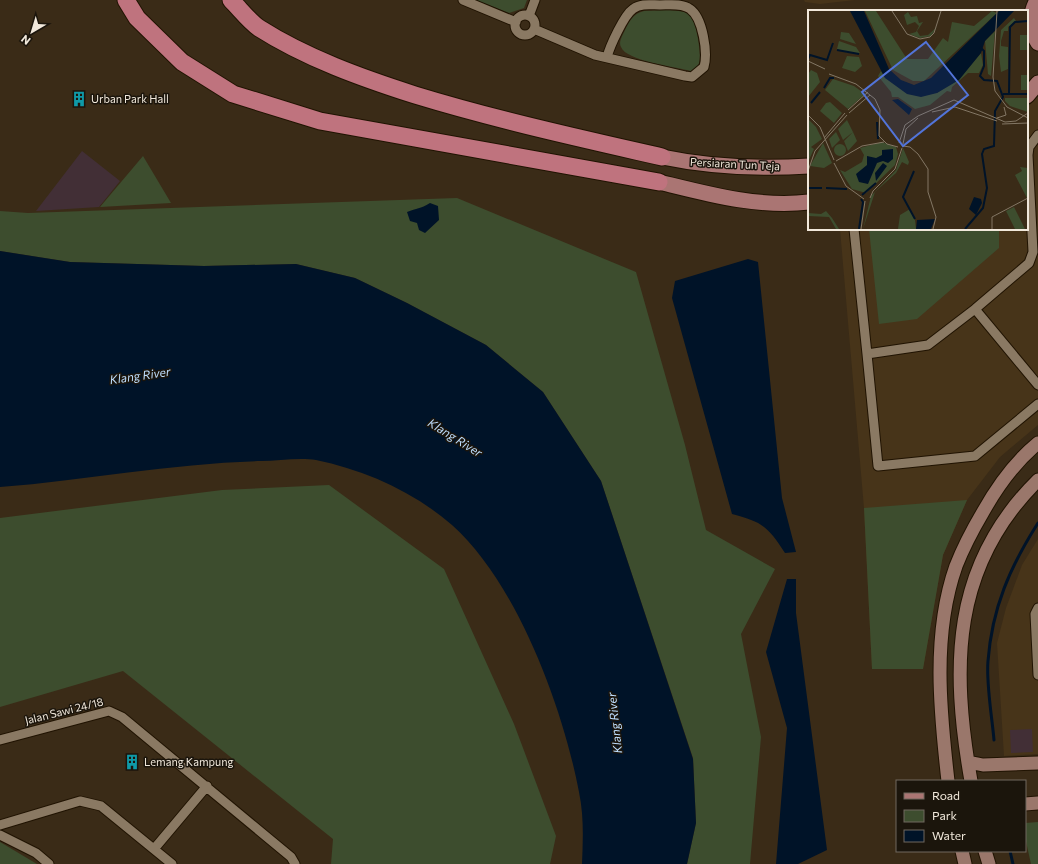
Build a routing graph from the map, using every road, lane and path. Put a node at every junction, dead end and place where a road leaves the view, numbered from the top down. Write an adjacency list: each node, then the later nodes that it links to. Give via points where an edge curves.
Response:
1 (126, 0): 15 (highway, via 137,18 182,62 233,94 320,121)
2 (231, 0): 13 (highway, via 258,27 312,56 375,82 489,117)
3 (463, 0): 7 (street)
4 (534, 0): 6 (street)
5 (1037, 0): 8 (main road)
6 (528, 16): 7 (street, via 522,16); 9 (street, via 534,22)
7 (516, 22): 9 (street, via 520,33 528,34)
8 (1029, 25): 10 (main road)
9 (534, 29): 11 (street)
10 (1038, 43)
11 (607, 58): 11 (street, via 692,77 704,67 706,53 696,16 690,9 681,5 640,5 632,9 626,17)
12 (1038, 135): 20 (street, via 1029,147 1028,155 1032,255 1029,263)
13 (662, 157): 14 (main road, Persiaran Tun Teja, via 690,163 727,166)
14 (808, 166)
15 (659, 182): 17 (main road, via 727,199)
16 (808, 202): 17 (main road)
17 (789, 204): 18 (street)
18 (808, 206)
19 (854, 230): 21 (street)
20 (975, 309): 21 (street, via 928,346); 22 (street)
21 (867, 354): 23 (street, via 878,466 975,456)
22 (1038, 385)
23 (1038, 404)
24 (1037, 443): 31 (main road, via 994,493 956,567 941,643 941,689)
25 (1038, 480): 29 (main road, via 1011,509 991,542 974,579 964,614 960,687)
26 (1038, 608): 27 (street)
27 (1038, 675)
28 (0, 740): 33 (street, Jalan Sawi 24/18, via 109,711 122,717)
29 (968, 762): 30 (main road, via 983,765); 32 (main road)
30 (1038, 763)
31 (948, 780)
32 (971, 780)
33 (207, 786): 38 (street); 43 (street, Jalan Sawi 24/18, via 291,857)
34 (1038, 803): 35 (main road)
35 (1026, 804)
36 (0, 825): 38 (street, via 80,801 101,806)
37 (0, 835): 41 (street, via 36,853)
38 (154, 849): 42 (street)
39 (962, 852): 44 (main road)
40 (985, 852): 45 (main road)
41 (50, 864)
42 (172, 864)
43 (295, 864)
44 (966, 864)
45 (989, 864)

